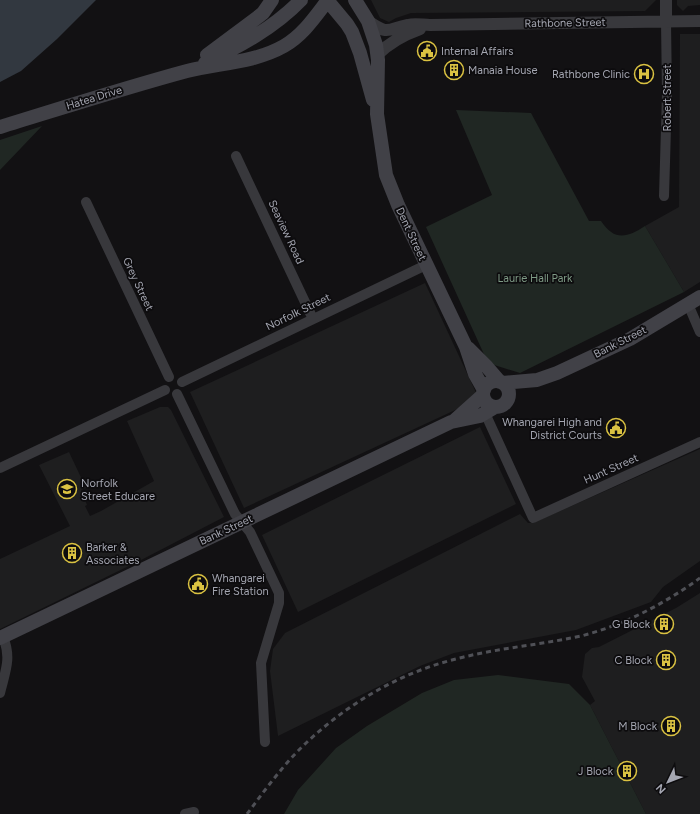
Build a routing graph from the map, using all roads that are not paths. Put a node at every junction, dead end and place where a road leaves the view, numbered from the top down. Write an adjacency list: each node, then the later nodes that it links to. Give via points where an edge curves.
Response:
1 (272, 0): 11 (main road, via 258,18)
2 (301, 0): 11 (main road, Hatea Drive, via 283,17 252,39)
3 (327, 0): 11 (main road, Hatea Drive, via 305,29 283,46 256,57); 12 (main road, Dent Street, via 352,32)
4 (355, 0): 6 (main road, Dent Street)
5 (666, 0): 8 (street, Robert Street)
6 (368, 21): 9 (street, Rathbone Street, via 386,30 409,24); 10 (main road, Dent Street)
7 (700, 21): 8 (street, Rathbone Street)
8 (666, 22): 9 (street, Rathbone Street); 15 (street, Robert Street)
9 (430, 25): 10 (street, Rathbone Street, via 400,37)
10 (377, 55): 12 (main road, Dent Street)
11 (189, 71): 13 (main road, Hatea Drive)
12 (377, 114): 17 (main road, Dent Street, via 386,175)
13 (0, 127)
14 (236, 156): 19 (street, Seaview Road)
15 (664, 196)
16 (86, 202): 22 (street, Grey Street)
17 (426, 265): 19 (street, Norfolk Street); 21 (main road, Dent Street)
18 (694, 300): 20 (street); 23 (main road, Bank Street, via 630,339)
19 (313, 318): 24 (street, Norfolk Street)
20 (700, 332)
21 (466, 347): 25 (main road, Dent Street); 28 (main road, Dent Street)
22 (169, 377): 24 (street, via 178,377); 26 (street, via 165,381)
23 (537, 380): 25 (main road, Bank Street); 29 (main road, Bank Street)
24 (182, 382): 27 (street)
25 (501, 382): 28 (main road, via 488,384); 29 (main road, via 509,392)
26 (165, 390): 27 (street, via 169,394); 33 (street)
27 (178, 394): 34 (street, via 235,514)
28 (482, 395): 30 (main road); 31 (main road, Bank Street)
29 (508, 400): 30 (main road)
30 (490, 410): 31 (main road, Bank Street, via 474,418); 32 (street, Hunt Street, via 533,518)
31 (451, 422): 34 (main road, Bank Street)
32 (700, 442)
33 (0, 468)
34 (243, 522): 35 (main road, Bank Street); 37 (street, via 250,532 279,598 261,663)
35 (2, 638): 36 (street, via 8,647 8,660)
36 (0, 693)
37 (265, 742)

